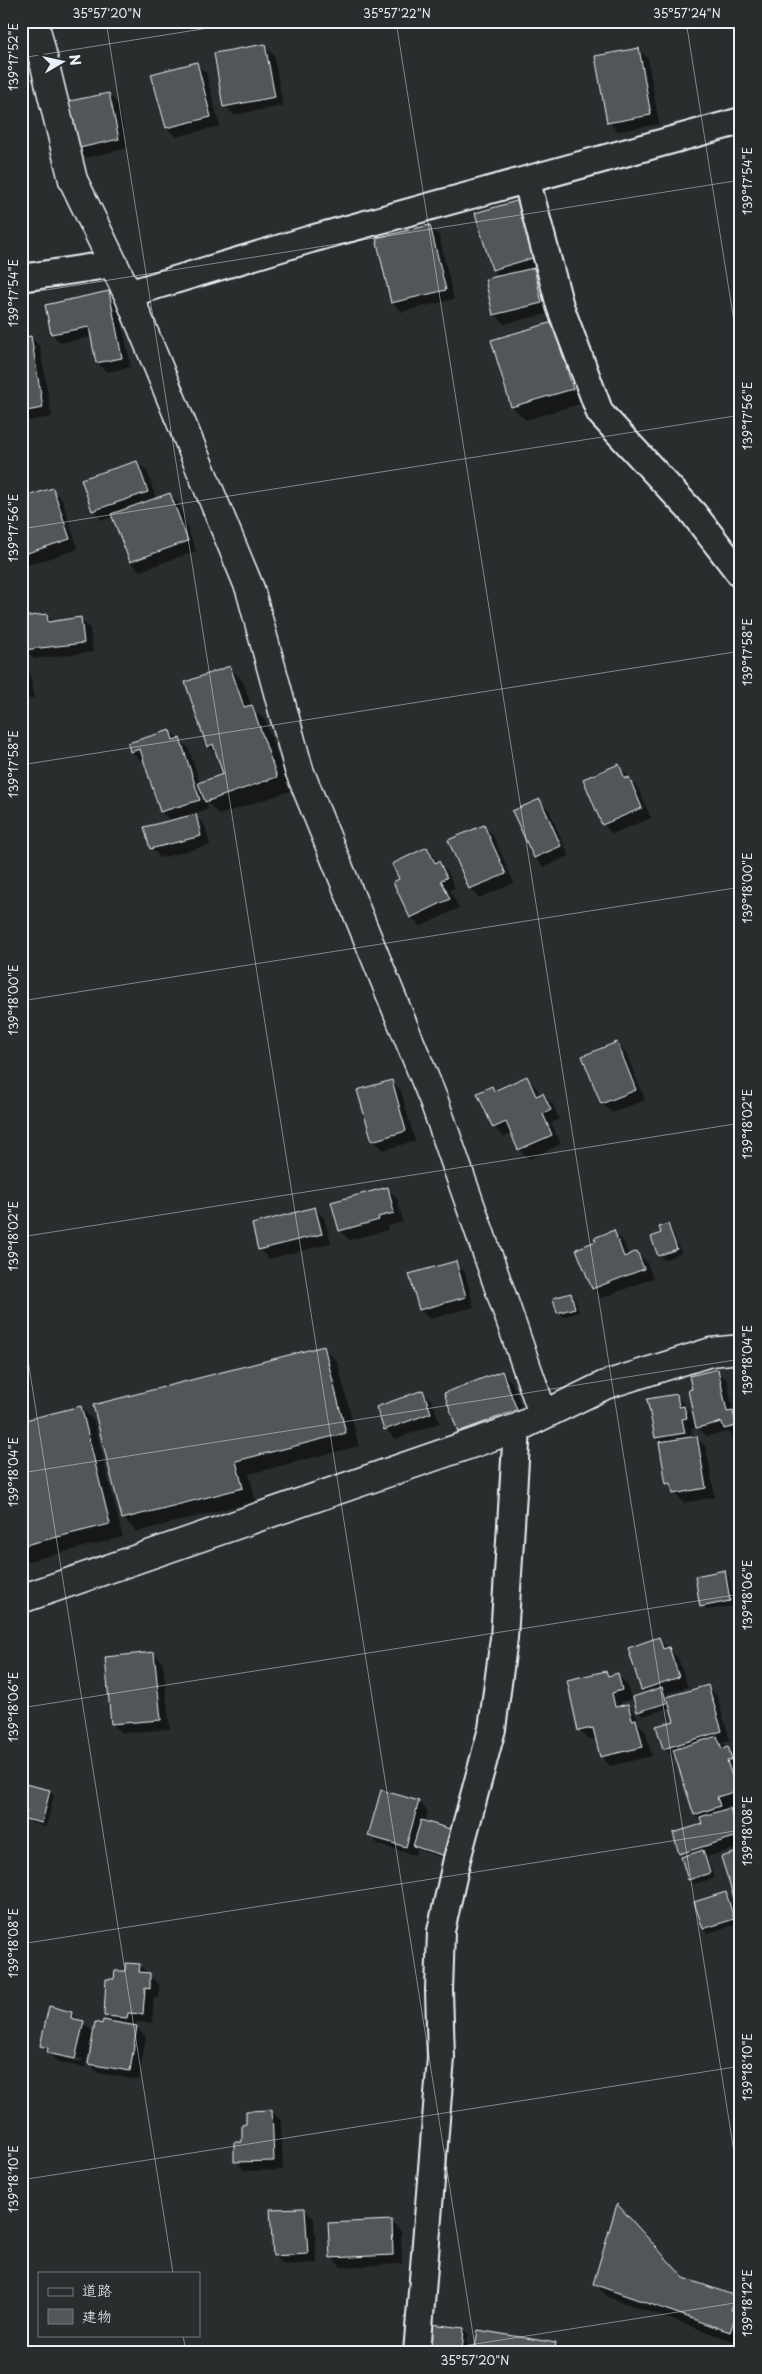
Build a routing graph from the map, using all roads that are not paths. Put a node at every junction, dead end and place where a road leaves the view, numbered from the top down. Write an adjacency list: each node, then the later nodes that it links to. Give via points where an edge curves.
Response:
1 (34, 21): 4 (street, via 73,180)
2 (741, 121): 3 (street)
3 (526, 182): 6 (street); 7 (street, via 560,306 600,413 693,513)
4 (114, 264): 5 (street); 6 (street)
5 (21, 278)
6 (128, 294): 9 (street, via 250,589 299,770 434,1101)
7 (741, 575)
8 (741, 1348): 9 (street, via 711,1352 605,1385)
9 (543, 1414): 10 (street)
10 (517, 1428): 11 (street); 12 (street, via 504,1638 492,1729 441,1931 441,2058)
11 (21, 1599)
12 (417, 2353)

